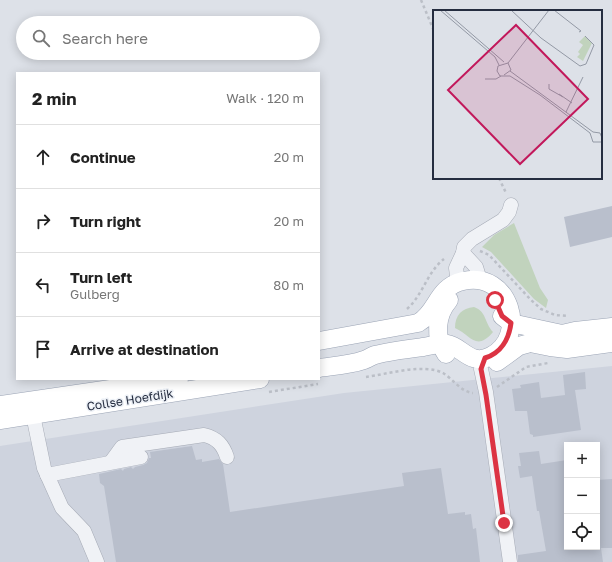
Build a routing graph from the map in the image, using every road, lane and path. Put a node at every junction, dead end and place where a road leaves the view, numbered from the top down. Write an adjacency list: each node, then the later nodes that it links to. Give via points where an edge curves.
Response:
1 (421, 0): 2 (path)
2 (433, 28)
3 (511, 205): 4 (street, via 503,220 472,239 464,247)
4 (463, 253): 5 (street, via 476,267); 6 (street, via 456,268)
5 (480, 280): 6 (main road, via 464,281); 7 (main road, via 494,286 506,298)
6 (459, 288): 7 (main road, via 490,295 502,316); 9 (main road, via 445,290 426,317 413,324); 11 (main road, via 440,314 438,328)
7 (511, 318): 8 (main road, via 562,334); 13 (main road, via 510,332 504,344)
8 (612, 327)
9 (320, 341)
10 (612, 343): 13 (main road, via 567,349 523,344 499,361)
11 (443, 349): 13 (main road, via 450,345); 14 (main road, via 374,355 364,360)
12 (553, 362): 18 (path, via 526,367 493,390)
13 (483, 363): 18 (street)
14 (320, 368)
15 (401, 372): 18 (path, via 435,370 467,392)
16 (172, 380): 19 (main road, Collse Hoefdijk)
17 (254, 380): 20 (main road, Collse Hoefdijk)
18 (486, 392): 27 (street)
19 (0, 405)
20 (33, 415): 21 (main road, Collse Hoefdijk); 25 (street)
21 (0, 420)
22 (141, 457): 24 (street)
23 (227, 457): 24 (street, via 220,443 204,435 122,447)
24 (111, 462): 25 (street)
25 (47, 475): 26 (street, via 62,508 84,531)
26 (97, 562)
27 (510, 562)

